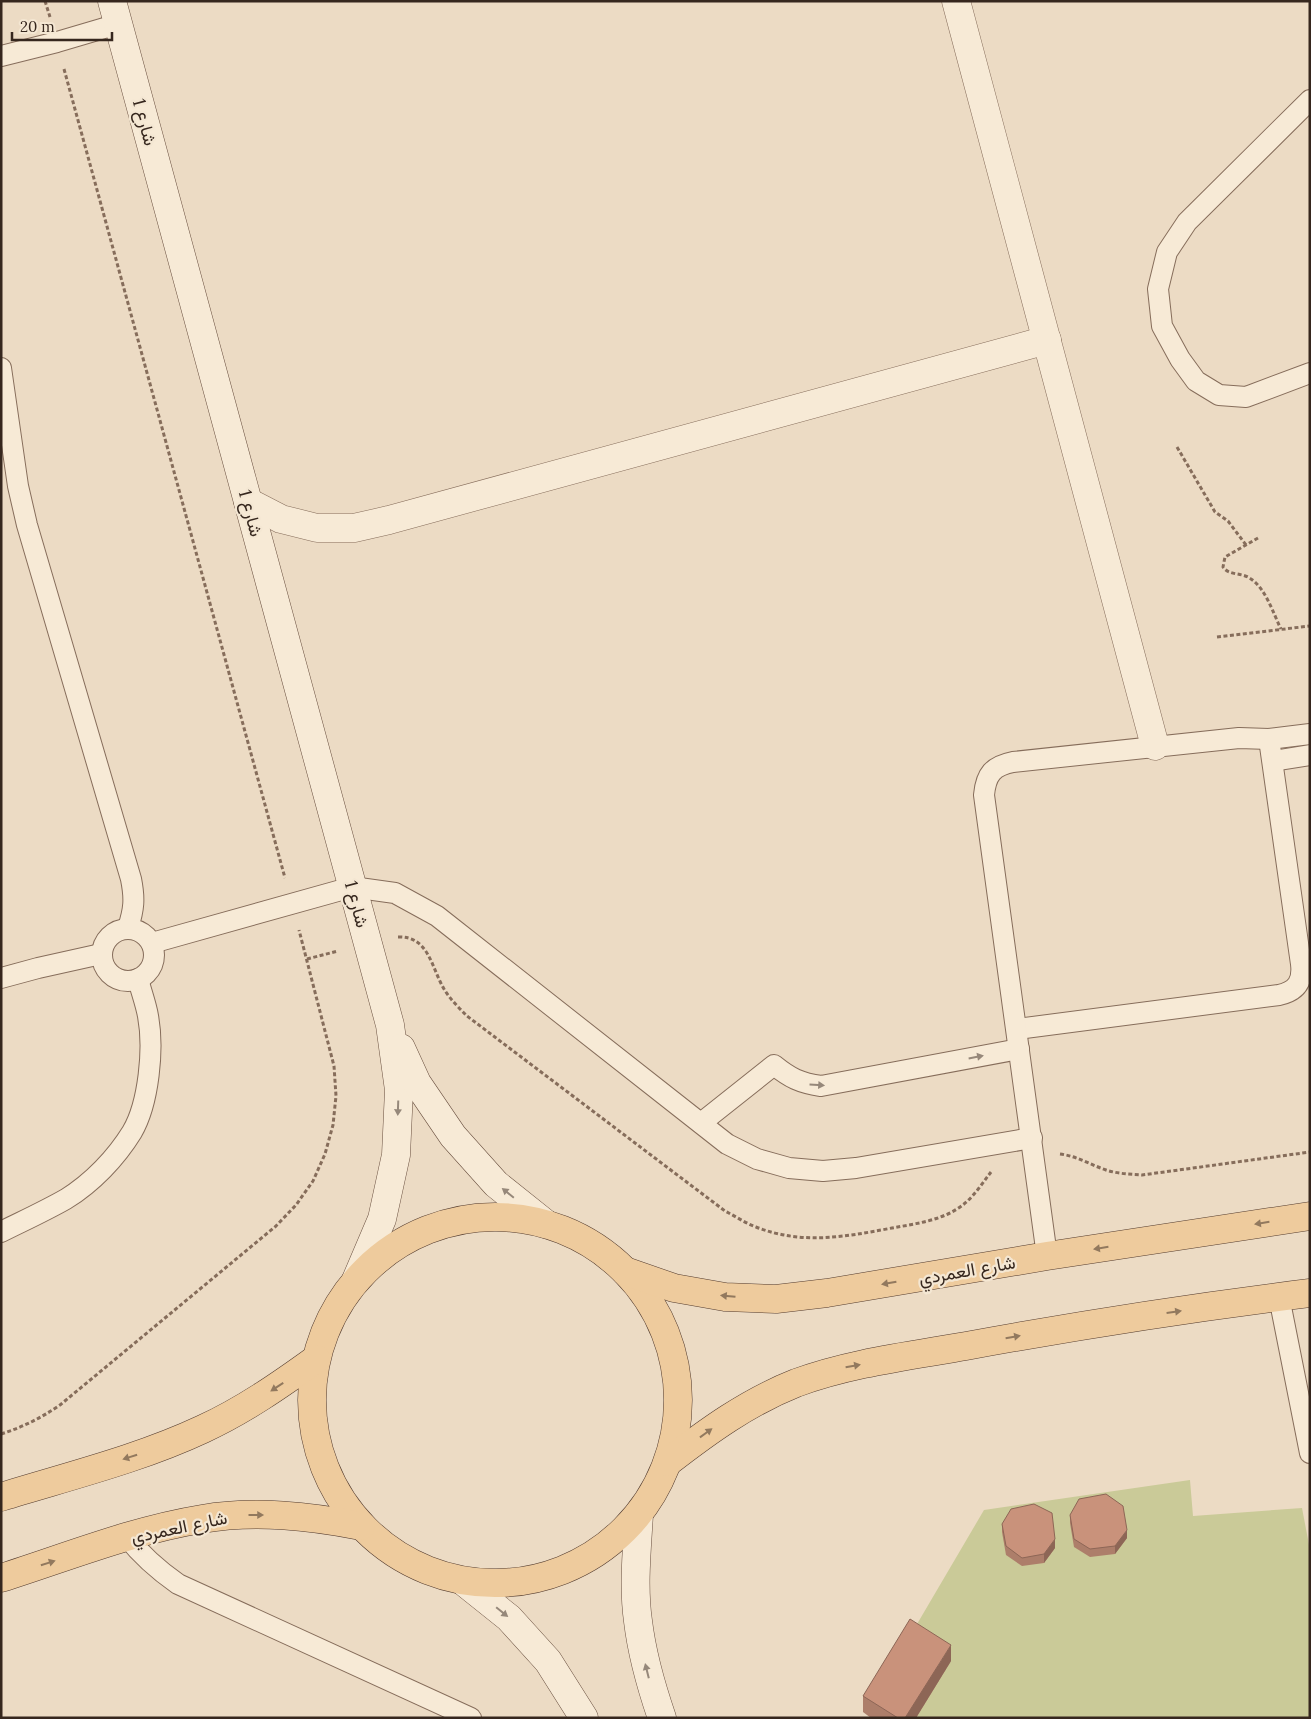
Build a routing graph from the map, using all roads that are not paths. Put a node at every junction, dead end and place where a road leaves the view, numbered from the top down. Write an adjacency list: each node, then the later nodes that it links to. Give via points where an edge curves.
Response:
1 (956, 1): 5 (street)
2 (116, 12): 3 (lane, via 56,42); 8 (street, شارع 1)
3 (1, 56)
4 (1310, 100): 7 (lane, via 1187,222 1167,252 1158,289 1162,326 1180,359 1196,381 1219,394 1246,397)
5 (1046, 340): 8 (street, via 354,528 317,528 281,519); 11 (street)
6 (1, 368): 15 (lane, via 18,486 27,525 134,896)
7 (1310, 373)
8 (248, 502): 14 (street, شارع 1)
9 (1310, 734): 10 (lane)
10 (1269, 739): 11 (lane, via 1238,738); 13 (lane)
11 (1155, 746): 21 (lane, via 1007,763 991,772 985,782 984,795)
12 (1310, 754): 13 (lane)
13 (1273, 761): 21 (lane, via 1302,973 1295,988 1280,995)
14 (352, 887): 16 (lane); 20 (street, شارع 1); 23 (lane, via 395,893 437,916)
15 (128, 928): 16 (lane, via 146,935); 17 (lane, via 110,936)
16 (152, 943): 19 (lane, via 153,964)
17 (102, 954): 18 (lane); 19 (lane, via 103,964 109,973 118,979)
18 (1, 978)
19 (138, 979): 27 (lane, via 148,1017 151,1055 146,1094 133,1130 92,1180 66,1199)
20 (390, 1025): 26 (street, شارع 1, one-way to 20, via 496,1184 453,1136 417,1082); 30 (street, شارع 1, one-way to 30, via 399,1090 396,1155 382,1220)
21 (1016, 1029): 22 (lane)
22 (1019, 1049): 23 (lane, one-way to 22, via 774,1065 787,1076 821,1086); 24 (lane)
23 (701, 1123): 24 (lane, via 727,1144 757,1159 789,1168 823,1171)
24 (1033, 1147): 28 (lane)
25 (1310, 1216): 28 (main road, شارع العمردي, one-way to 28)
26 (546, 1224): 29 (main road, via 575,1235); 30 (main road, via 494,1216 443,1224 395,1245)
27 (1, 1232)
28 (1046, 1256): 29 (main road, شارع العمردي, one-way to 29, via 776,1299 725,1297 674,1288)
29 (625, 1271): 35 (main road, via 650,1304 668,1340 677,1381 677,1422)
30 (356, 1280): 33 (main road, via 325,1330)
31 (1310, 1292): 32 (main road)
32 (1279, 1296): 34 (lane); 35 (main road, one-way to 32, via 750,1404 796,1383 843,1368 1055,1330)
33 (316, 1359): 36 (main road, one-way to 36, via 250,1404 163,1446); 38 (main road, via 312,1404 318,1448 335,1489)
34 (1310, 1453)
35 (668, 1462): 37 (main road, via 656,1489)
36 (1, 1497)
37 (639, 1514): 41 (main road, via 612,1542 579,1564 542,1578 503,1584); 44 (street, one-way to 37, via 647,1672 637,1620 635,1567)
38 (361, 1526): 39 (main road, شارع العمردي, one-way to 38, via 164,1526 243,1515 322,1518); 41 (main road, via 391,1552 426,1570)
39 (127, 1537): 40 (main road, شارع العمردي, one-way to 39); 42 (lane, via 141,1556 178,1584)
40 (1, 1578)
41 (464, 1582): 43 (street, one-way to 43, via 509,1618 548,1661)
42 (470, 1718)
43 (584, 1718)
44 (662, 1718)

